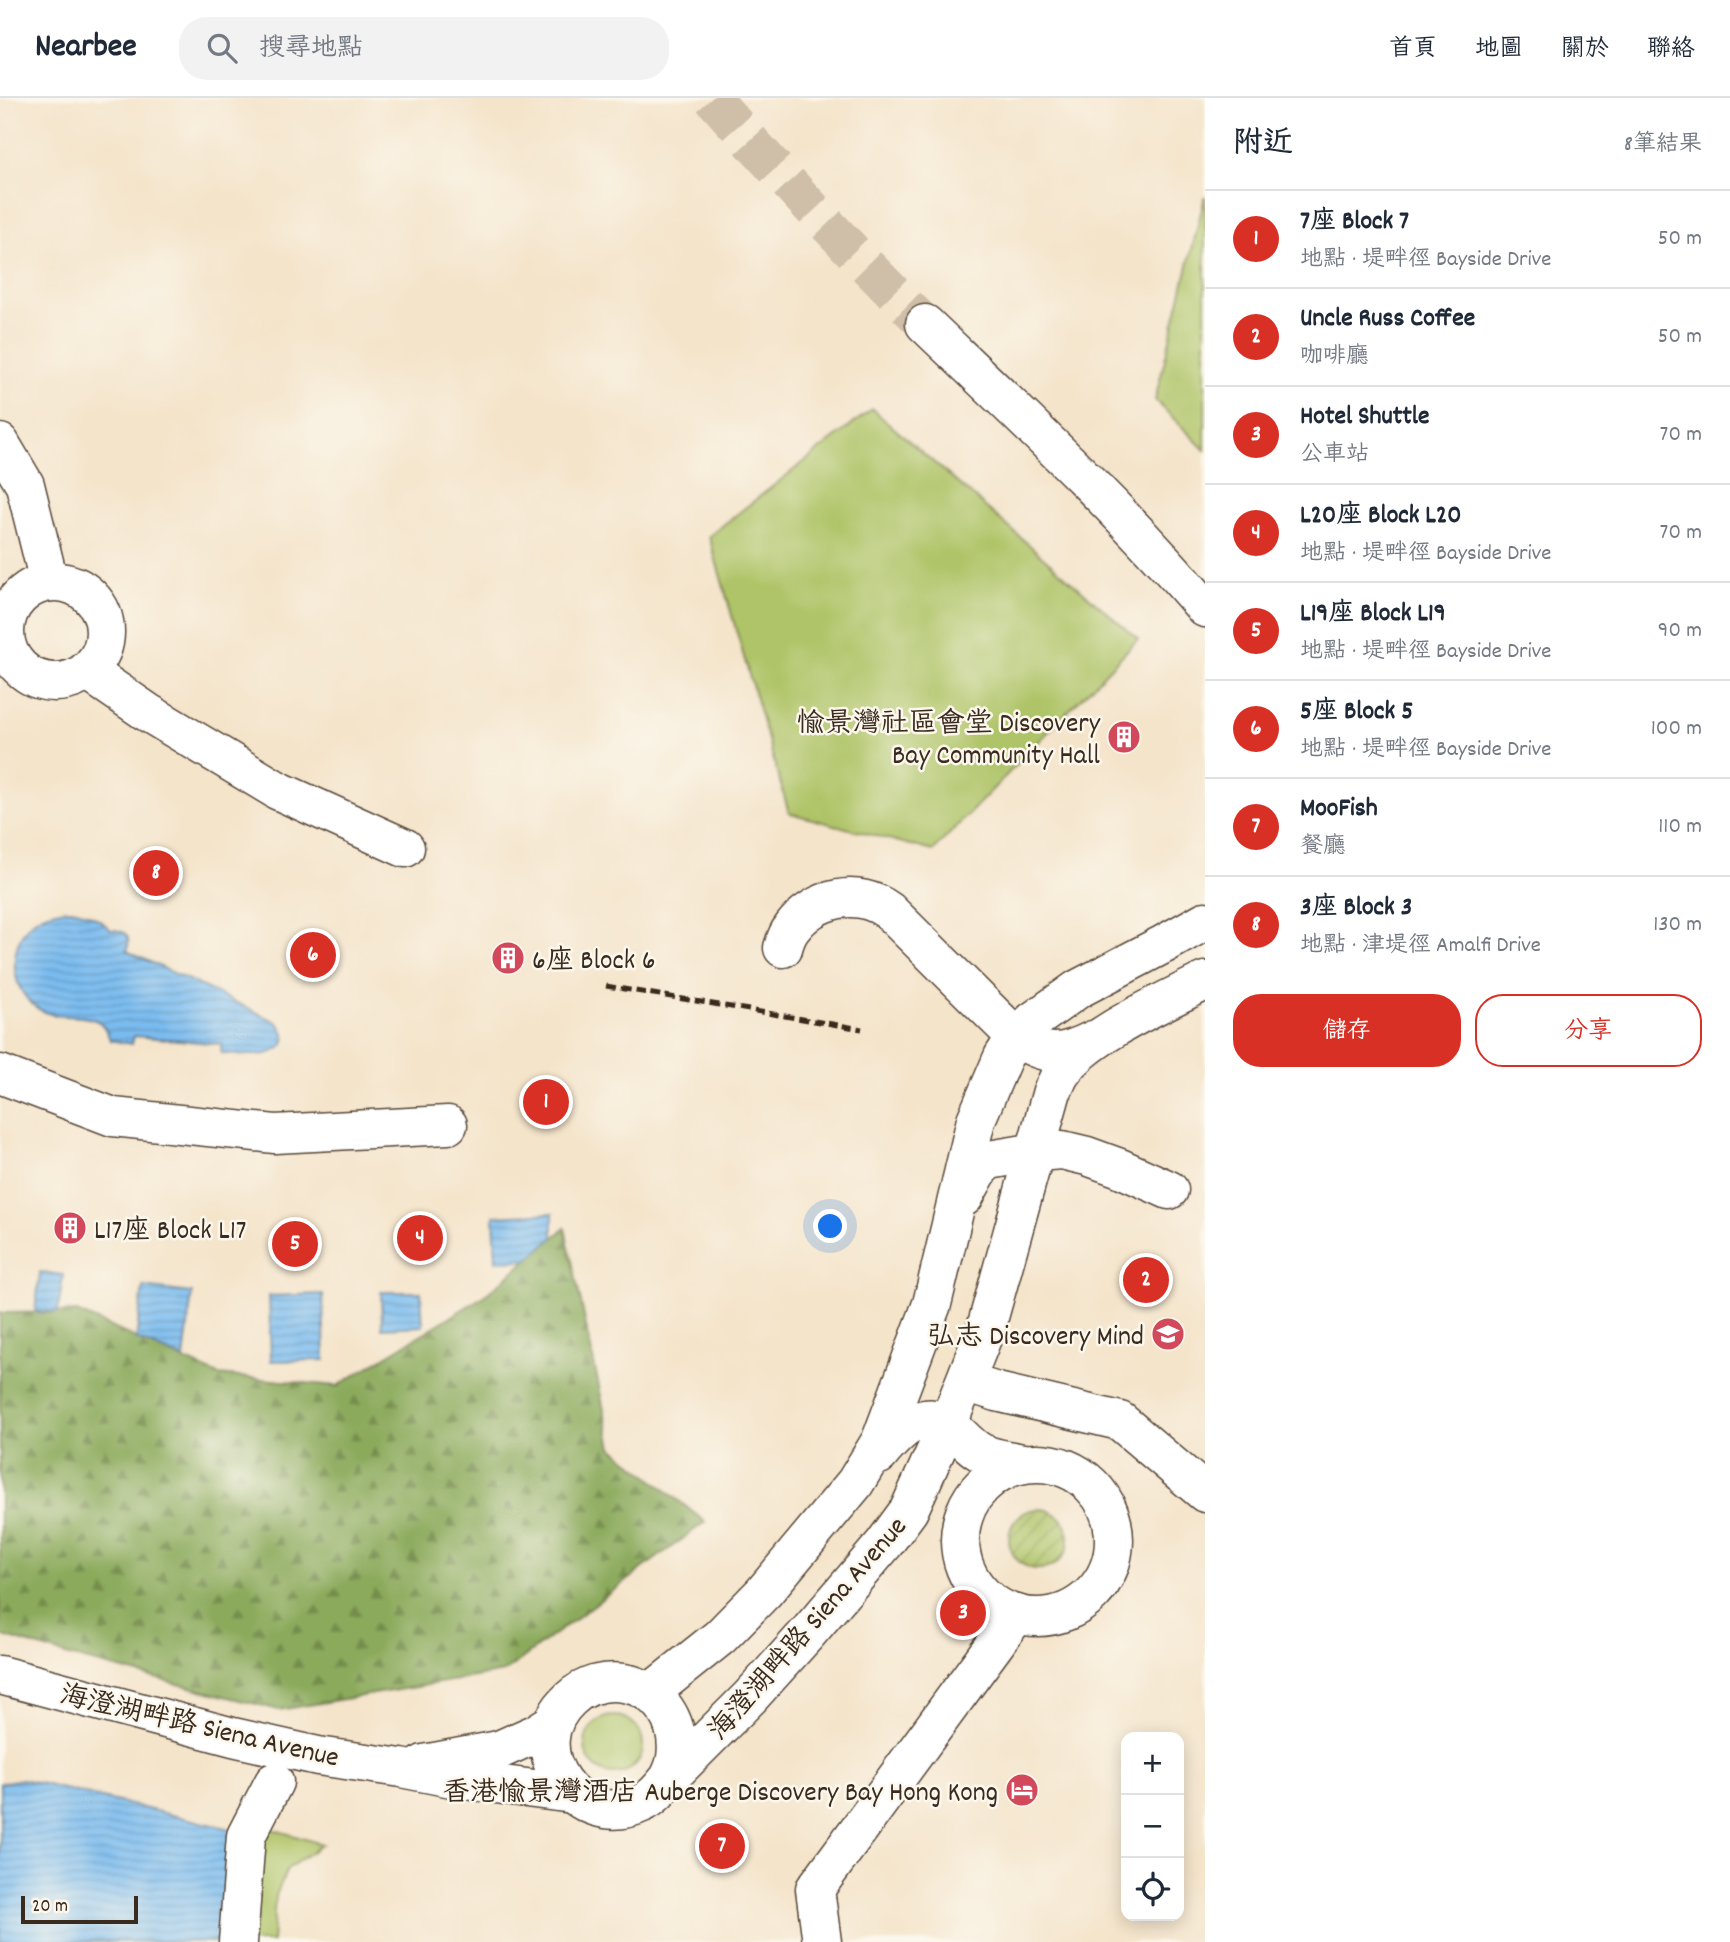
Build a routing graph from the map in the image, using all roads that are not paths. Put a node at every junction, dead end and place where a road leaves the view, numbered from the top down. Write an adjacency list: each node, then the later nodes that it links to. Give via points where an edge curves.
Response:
1 (925, 324): 4 (street, via 1072,466)
2 (0, 443): 3 (street, via 25,485)
3 (48, 582): 5 (street, via 19,597 10,610); 6 (street, via 80,588 101,612 104,643)
4 (1205, 608)
5 (7, 661): 6 (street, via 39,679 56,682)
6 (87, 671): 7 (street, via 276,790)
7 (405, 848)
8 (1205, 921): 12 (street, 海澄湖畔路 Siena Avenue, via 1078,989)
9 (783, 948): 12 (street, via 791,929 818,906 850,897 878,903)
10 (1205, 981): 11 (street, 海澄湖畔路 Siena Avenue)
11 (1107, 1033): 12 (street, via 1080,1046 1046,1052); 15 (street, 海澄湖畔路 Siena Avenue, via 1063,1071 1052,1091)
12 (1016, 1037): 17 (street, 海澄湖畔路 Siena Avenue, via 976,1120)
13 (0, 1074): 14 (street, via 113,1117 275,1134)
14 (448, 1125)
15 (1036, 1152): 16 (street, via 1062,1150 1087,1156); 17 (street, via 989,1160 980,1168); 18 (street, 海澄湖畔路 Siena Avenue, via 986,1328)
16 (1169, 1190)
17 (951, 1224): 21 (street, 海澄湖畔路 Siena Avenue, via 932,1304 906,1375 881,1440)
18 (965, 1381): 19 (street, 海澄湖畔路 Siena Avenue); 22 (street, via 1120,1421)
19 (948, 1424): 20 (street, via 982,1453); 21 (street, via 935,1418 906,1426); 24 (street, 海澄湖畔路 Siena Avenue, via 909,1510)
20 (1023, 1464): 23 (street, via 1003,1470 981,1486 966,1508); 25 (street, via 1064,1467 1084,1478 1109,1511 1114,1553 1095,1591 1079,1605 1039,1617)
21 (855, 1483): 27 (street, 海澄湖畔路 Siena Avenue, via 764,1592 720,1637)
22 (1205, 1493)
23 (960, 1534): 24 (street, via 941,1520 921,1515); 25 (street, via 969,1575 981,1592)
24 (884, 1544): 30 (street, 海澄湖畔路 Siena Avenue, via 750,1697)
25 (1017, 1614): 34 (street, via 815,1889)
26 (0, 1675): 29 (street, 海澄湖畔路 Siena Avenue, via 233,1737)
27 (650, 1693): 28 (street, 海澄湖畔路 Siena Avenue, via 633,1684 594,1684 563,1705); 30 (street, 海澄湖畔路 Siena Avenue, via 673,1723 676,1760)
28 (554, 1722): 29 (street, 海澄湖畔路 Siena Avenue, via 499,1750); 32 (street, 海澄湖畔路 Siena Avenue, via 549,1741 551,1761 559,1780)
29 (401, 1768): 32 (street, 海澄湖畔路 Siena Avenue)
30 (669, 1778): 32 (street, 海澄湖畔路 Siena Avenue, via 657,1793 625,1809 588,1804)
31 (274, 1782): 33 (street, via 246,1836)
32 (573, 1794)
33 (238, 1942)
34 (822, 1942)

